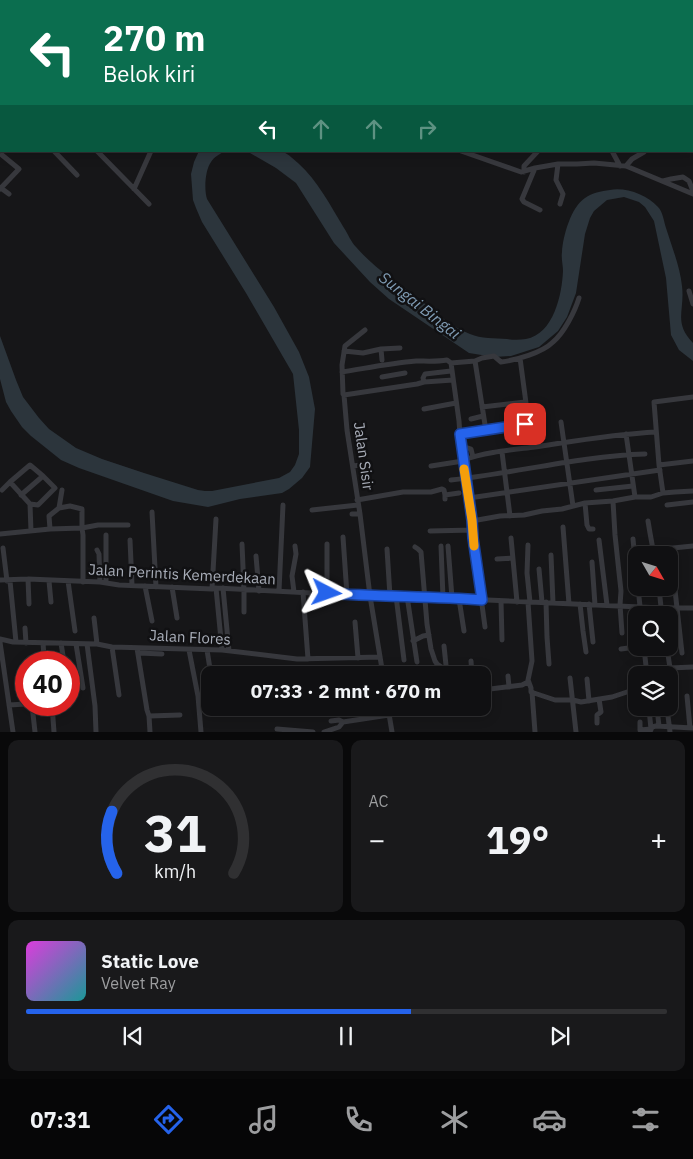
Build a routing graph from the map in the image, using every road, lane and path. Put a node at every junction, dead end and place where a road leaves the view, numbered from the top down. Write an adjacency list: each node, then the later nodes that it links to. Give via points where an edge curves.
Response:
1 (55, 152): 13 (street)
2 (98, 152): 16 (street)
3 (152, 152): 16 (street)
4 (465, 152): 12 (street)
5 (537, 152): 12 (street, via 524,166)
6 (613, 152): 10 (street)
7 (644, 152): 10 (street)
8 (2, 155): 15 (street, via 19,169 16,176)
9 (558, 164): 10 (street); 11 (street); 20 (street, via 555,178 563,194)
10 (623, 166): 14 (street)
11 (535, 168): 12 (street); 21 (street, via 522,199)
12 (524, 172)
13 (77, 175)
14 (663, 182): 17 (street); 17 (street, via 683,177 689,181)
15 (1, 186): 18 (street)
16 (134, 189): 19 (street)
17 (693, 193)
18 (9, 194)
19 (149, 204)
20 (560, 204)
21 (540, 210)
22 (689, 291): 24 (street)
23 (579, 298): 29 (street, via 554,342)
24 (693, 304)
25 (365, 330): 28 (street, via 348,342)
26 (400, 348): 27 (street)
27 (381, 349): 28 (street, via 363,353); 30 (street)
28 (344, 351): 35 (street, Jalan Sisir)
29 (520, 358): 31 (street, via 501,362 490,356); 44 (street)
30 (382, 360)
31 (475, 361): 32 (street); 45 (street)
32 (451, 363): 33 (street, via 447,360); 34 (street)
33 (390, 364): 35 (street); 37 (street)
34 (451, 371): 39 (street); 40 (street, via 426,374)
35 (342, 372): 41 (street, Jalan Sisir)
36 (404, 373): 37 (street)
37 (392, 374): 38 (street)
38 (382, 376)
39 (453, 380): 40 (street); 43 (street)
40 (424, 382): 41 (street)
41 (344, 395): 64 (street, Jalan Sisir)
42 (693, 397): 51 (street, via 654,402)
43 (456, 403): 46 (street); 52 (street)
44 (526, 403): 45 (street); 50 (street, via 527,424)
45 (482, 407): 47 (street)
46 (424, 409)
47 (483, 416): 48 (street); 50 (street)
48 (471, 419)
49 (561, 422): 54 (street)
50 (486, 431): 52 (street)
51 (656, 432): 53 (street); 66 (street)
52 (460, 434): 55 (street)
53 (626, 434): 54 (street); 57 (street)
54 (564, 442): 56 (street); 62 (street)
55 (461, 449): 59 (street, via 471,449); 60 (street)
56 (502, 452): 59 (street); 67 (street)
57 (629, 454): 58 (street); 62 (street); 68 (street)
58 (645, 454)
59 (473, 457): 60 (street)
60 (463, 461): 65 (street); 70 (street)
61 (693, 461): 66 (street)
62 (567, 462): 67 (street); 73 (street)
63 (361, 465): 64 (street)
64 (352, 466): 87 (street, Jalan Sisir)
65 (430, 466)
66 (659, 468): 68 (street); 81 (street)
67 (505, 473): 70 (street); 79 (street)
68 (632, 474): 73 (street); 74 (street)
69 (43, 476): 72 (street, via 30,465); 82 (street); 89 (street, via 55,488 38,505)
70 (466, 479): 71 (street); 84 (street)
71 (451, 480)
72 (10, 482): 75 (street); 82 (street)
73 (571, 484): 79 (street); 92 (street)
74 (633, 486): 77 (street); 83 (street)
75 (2, 490)
76 (62, 490): 93 (street)
77 (596, 490)
78 (693, 491): 81 (street)
79 (508, 492): 84 (street); 98 (street)
80 (459, 493): 87 (street, via 445,497 442,489 403,492)
81 (663, 494): 83 (street)
82 (21, 495): 89 (street)
83 (635, 497): 85 (street)
84 (469, 498): 100 (street)
85 (614, 501): 88 (street); 176 (street)
86 (693, 502): 91 (street)
87 (358, 503): 94 (street); 97 (street, Jalan Sisir)
88 (585, 503): 92 (street); 106 (street, via 587,525)
89 (30, 504): 109 (street)
90 (283, 505): 151 (street)
91 (667, 505)
92 (573, 506): 98 (street)
93 (60, 508): 104 (street, via 82,509); 105 (street, via 49,516)
94 (312, 510)
95 (152, 512): 146 (street)
96 (352, 514): 97 (street)
97 (360, 514): 156 (street, Jalan Sisir)
98 (510, 516): 100 (street)
99 (216, 520): 148 (street)
100 (472, 520): 108 (street)
101 (648, 521): 124 (street)
102 (128, 525): 104 (street)
103 (563, 527): 172 (street)
104 (82, 528): 105 (street); 142 (street)
105 (50, 529): 109 (street)
106 (593, 529)
107 (430, 530): 108 (street)
108 (473, 530): 164 (street)
109 (31, 531): 110 (street)
110 (0, 534)
111 (106, 535): 143 (street)
112 (343, 537): 155 (street)
113 (510, 538): 133 (street)
114 (633, 539): 123 (street)
115 (130, 540): 144 (street)
116 (599, 540): 175 (street)
117 (242, 544): 149 (street)
118 (327, 544): 154 (street)
119 (528, 545): 168 (street)
120 (295, 546): 152 (street)
121 (441, 546): 161 (street)
122 (448, 546): 162 (street)
123 (634, 546)
124 (653, 546)
125 (693, 546): 128 (street)
126 (415, 547): 160 (street, via 421,552)
127 (3, 548): 139 (street)
128 (678, 548)
129 (387, 549): 157 (street)
130 (97, 550): 143 (street)
131 (551, 554): 170 (street)
132 (256, 556): 150 (street)
133 (512, 558): 134 (street); 167 (street)
134 (497, 559)
135 (592, 562): 174 (street)
136 (539, 569): 169 (street)
137 (0, 580): 139 (street, Jalan Perintis Kemerdekaan)
138 (28, 580): 139 (street, Jalan Perintis Kemerdekaan); 140 (street, Jalan Perintis Kemerdekaan); 171 (street)
139 (8, 581): 196 (street)
140 (49, 581): 141 (street, Jalan Perintis Kemerdekaan); 166 (street)
141 (68, 581): 142 (street, Jalan Perintis Kemerdekaan); 189 (street)
142 (83, 582): 143 (street, Jalan Perintis Kemerdekaan)
143 (103, 582): 144 (street, Jalan Perintis Kemerdekaan)
144 (132, 585): 145 (street, Jalan Perintis Kemerdekaan)
145 (145, 586): 146 (street, Jalan Perintis Kemerdekaan); 185 (street)
146 (156, 586): 147 (street, Jalan Perintis Kemerdekaan)
147 (172, 587): 148 (street, Jalan Perintis Kemerdekaan); 184 (street)
148 (217, 588): 149 (street, Jalan Perintis Kemerdekaan); 211 (street); 214 (street)
149 (244, 590): 150 (street, Jalan Perintis Kemerdekaan); 181 (street)
150 (258, 590): 151 (street, Jalan Perintis Kemerdekaan)
151 (279, 591): 152 (street, Jalan Perintis Kemerdekaan)
152 (294, 592): 153 (street, Jalan Perintis Kemerdekaan)
153 (303, 592): 154 (street, Jalan Perintis Kemerdekaan); 220 (street)
154 (327, 593): 155 (street, Jalan Perintis Kemerdekaan)
155 (347, 595): 156 (street, Jalan Perintis Kemerdekaan)
156 (370, 596): 157 (street, Jalan Perintis Kemerdekaan); 218 (street, Jalan Sisir)
157 (393, 596): 158 (street, Jalan Perintis Kemerdekaan); 221 (street)
158 (407, 596): 160 (street, Jalan Perintis Kemerdekaan); 195 (street)
159 (639, 596): 178 (street)
160 (424, 597): 161 (street, Jalan Perintis Kemerdekaan); 192 (street)
161 (444, 598): 162 (street, Jalan Perintis Kemerdekaan)
162 (452, 598): 163 (street, Jalan Perintis Kemerdekaan)
163 (459, 599): 164 (street, Jalan Perintis Kemerdekaan); 190 (street)
164 (482, 600): 165 (street, Jalan Perintis Kemerdekaan); 187 (street)
165 (501, 601): 167 (street, Jalan Perintis Kemerdekaan); 193 (street)
166 (51, 602)
167 (517, 602): 168 (street, Jalan Perintis Kemerdekaan)
168 (529, 602): 169 (street, Jalan Perintis Kemerdekaan); 236 (street, via 532,661)
169 (544, 602): 170 (street, Jalan Perintis Kemerdekaan); 225 (street)
170 (553, 603): 172 (street, Jalan Perintis Kemerdekaan)
171 (29, 604)
172 (569, 604): 173 (street, Jalan Perintis Kemerdekaan)
173 (580, 604): 174 (street, Jalan Perintis Kemerdekaan); 215 (street)
174 (592, 604): 175 (street, Jalan Perintis Kemerdekaan); 197 (street)
175 (607, 605): 176 (street, Jalan Perintis Kemerdekaan)
176 (620, 606): 177 (street, Jalan Perintis Kemerdekaan); 191 (street)
177 (628, 606)
178 (640, 606)
179 (678, 608): 180 (street, Jalan Perintis Kemerdekaan)
180 (693, 608)
181 (244, 612)
182 (678, 617): 216 (street)
183 (94, 618): 203 (street)
184 (177, 618)
185 (152, 621)
186 (355, 622): 219 (street)
187 (485, 627)
188 (25, 628): 198 (street)
189 (75, 631)
190 (464, 631)
191 (622, 633)
192 (429, 635): 195 (street); 228 (street, via 435,661)
193 (502, 640)
194 (0, 641): 196 (street, Jalan Flores); 222 (street)
195 (413, 641): 224 (street)
196 (16, 642): 198 (street, Jalan Flores)
197 (593, 642)
198 (26, 643): 199 (street, Jalan Flores)
199 (42, 643): 200 (street, Jalan Flores); 212 (street)
200 (61, 643): 201 (street, Jalan Flores); 213 (street)
201 (76, 644): 202 (street, Jalan Flores); 238 (street)
202 (87, 644): 203 (street, Jalan Flores); 270 (street)
203 (97, 644): 205 (street, Jalan Flores)
204 (444, 646): 229 (street)
205 (112, 647): 208 (street, Jalan Flores); 242 (street)
206 (628, 648): 207 (street)
207 (621, 649)
208 (138, 650): 209 (street, Jalan Flores); 217 (street); 251 (street)
209 (189, 650): 210 (street, Jalan Flores); 272 (street)
210 (207, 650): 211 (street, Jalan Flores); 226 (street)
211 (222, 650): 214 (street, Jalan Flores)
212 (43, 651)
213 (62, 651)
214 (229, 651): 220 (street, Jalan Flores)
215 (586, 652)
216 (682, 653)
217 (162, 654)
218 (380, 657): 219 (street, Jalan Flores); 227 (street, Jalan Sisir)
219 (358, 658): 220 (street, Jalan Flores)
220 (308, 659)
221 (404, 660)
222 (1, 661): 247 (street)
223 (471, 661): 230 (street)
224 (417, 662)
225 (549, 664)
226 (210, 666)
227 (382, 666)
228 (440, 666)
229 (446, 666)
230 (471, 666)
231 (693, 667): 232 (street)
232 (678, 668)
233 (508, 676): 237 (street)
234 (570, 678): 245 (street)
235 (587, 680): 246 (street)
236 (528, 682): 237 (street); 241 (street)
237 (509, 687): 239 (street)
238 (83, 688)
239 (491, 689)
240 (628, 691): 244 (street)
241 (532, 692): 245 (street, via 555,700); 276 (street)
242 (119, 695)
243 (687, 696): 263 (street)
244 (599, 698): 246 (street); 261 (street, via 601,712 597,714)
245 (573, 700): 246 (street); 277 (street)
246 (589, 700)
247 (8, 705): 248 (street); 267 (street)
248 (15, 705)
249 (33, 716): 268 (street)
250 (53, 716): 269 (street)
251 (149, 716): 252 (street); 271 (street)
252 (180, 716)
253 (382, 716): 259 (street)
254 (389, 716): 275 (street)
255 (649, 716): 266 (street)
256 (658, 716): 262 (street)
257 (668, 716): 265 (street)
258 (332, 721): 259 (street)
259 (343, 722): 274 (street, via 339,727)
260 (640, 722): 266 (street, via 640,730)
261 (596, 723)
262 (659, 726): 265 (street); 266 (street)
263 (692, 728): 265 (street)
264 (277, 729): 273 (street)
265 (669, 729)
266 (650, 730)
267 (13, 732)
268 (35, 732)
269 (54, 732)
270 (96, 732)
271 (150, 732)
272 (201, 732)
273 (312, 732)
274 (324, 732)
275 (392, 732)
276 (535, 732)
277 (576, 732)

